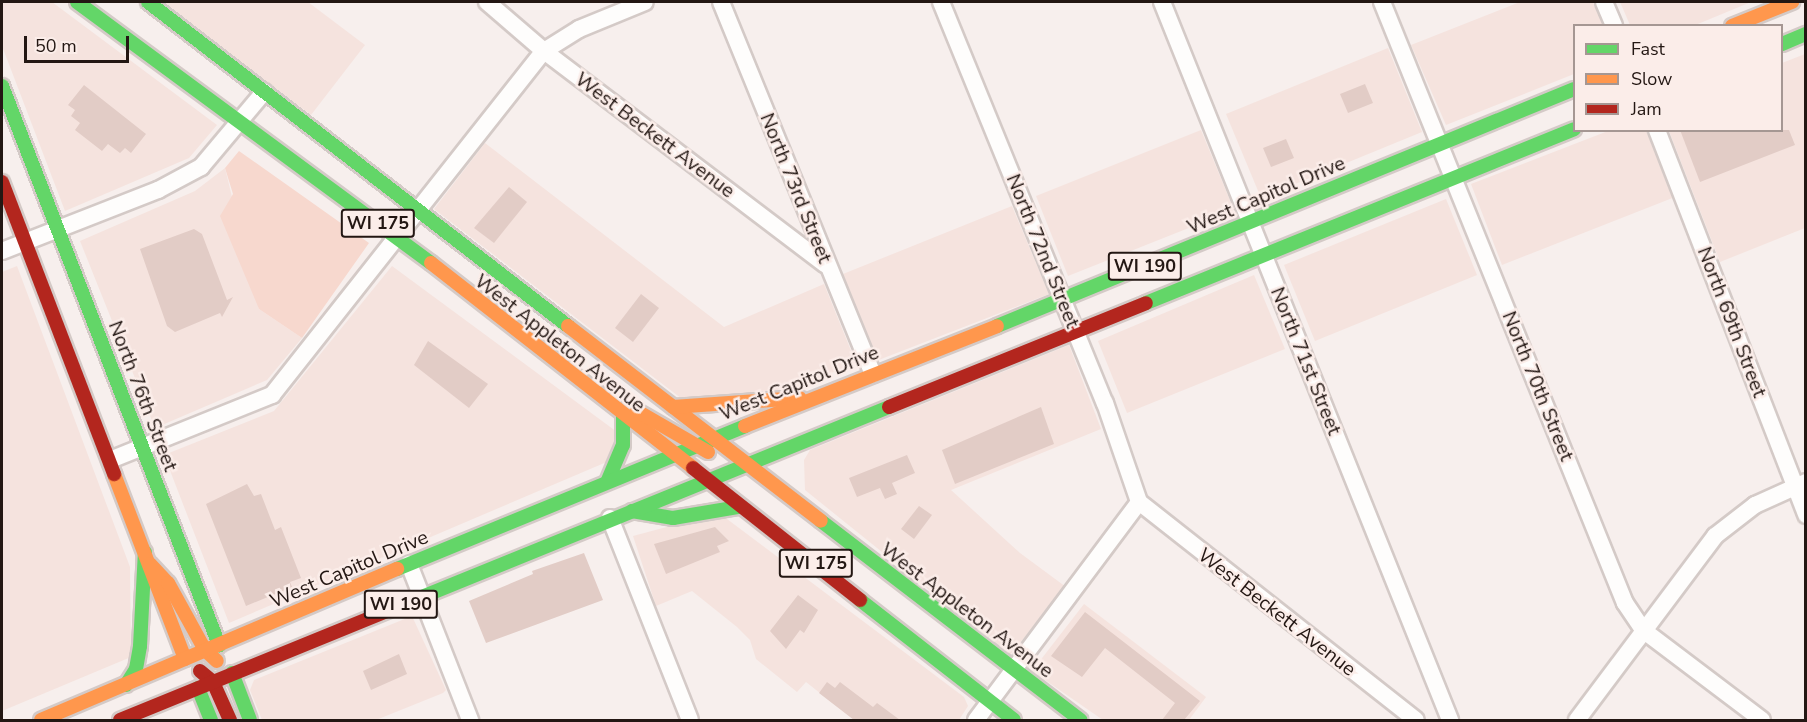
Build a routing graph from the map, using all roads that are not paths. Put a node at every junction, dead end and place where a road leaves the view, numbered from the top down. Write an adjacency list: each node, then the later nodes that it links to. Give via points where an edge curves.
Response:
1 (77, 2): 22 (main road, West Appleton Avenue / WI 175)
2 (148, 2): 21 (main road, West Appleton Avenue / WI 175)
3 (487, 2): 12 (street, West Beckett Avenue)
4 (645, 2): 18 (street, via 579,29)
5 (721, 2): 35 (street, North 73rd Street)
6 (941, 2): 36 (street, North 72nd Street)
7 (1162, 2): 29 (street, North 71st Street)
8 (1382, 2): 25 (street, North 70th Street)
9 (1604, 2): 13 (street)
10 (1792, 2): 14 (main road)
11 (1806, 4): 15 (main road)
12 (499, 7): 18 (street, West Beckett Avenue)
13 (1613, 24)
14 (1737, 24)
15 (1777, 24)
16 (1806, 34): 17 (main road)
17 (1783, 44)
18 (544, 51): 28 (street); 35 (street, West Beckett Avenue)
19 (2, 86): 30 (main road, North 76th Street)
20 (1573, 89): 25 (main road, West Capitol Drive / WI 190)
21 (264, 92): 22 (street); 28 (main road, West Appleton Avenue / WI 175)
22 (240, 124): 30 (street, via 201,166 158,190); 31 (main road, West Appleton Avenue / WI 175)
23 (1573, 130): 26 (main road, WI 190)
24 (1658, 132): 60 (street, North 69th Street)
25 (1440, 141): 26 (street, North 70th Street); 29 (main road, West Capitol Drive / WI 190)
26 (1454, 177): 34 (main road, WI 190); 75 (street, North 70th Street, via 1625,603)
27 (2, 182): 32 (main road)
28 (417, 210): 31 (street); 44 (main road, West Appleton Avenue / WI 175)
29 (1251, 223): 34 (street, North 71st Street); 36 (main road, West Capitol Drive / WI 190)
30 (58, 229): 32 (street); 52 (main road, North 76th Street)
31 (397, 237): 43 (main road, West Appleton Avenue / WI 175); 52 (street, via 272,395)
32 (25, 241): 33 (street); 55 (main road)
33 (2, 251)
34 (1263, 256): 37 (main road, WI 190); 96 (street, North 71st Street)
35 (825, 264): 39 (street, North 73rd Street)
36 (1063, 300): 37 (street, North 72nd Street); 38 (main road, West Capitol Drive / WI 190)
37 (1077, 332): 45 (main road, WI 190); 62 (street, North 72nd Street)
38 (945, 346): 39 (main road, West Capitol Drive / WI 190); 40 (main road)
39 (873, 374): 42 (main road, West Capitol Drive / WI 190); 47 (main road, via 861,401)
40 (902, 380)
41 (890, 391): 45 (main road)
42 (807, 401): 44 (main road, via 771,397); 48 (main road); 49 (main road, West Capitol Drive / WI 190)
43 (604, 402): 46 (main road, West Appleton Avenue / WI 175); 53 (main road, via 635,409)
44 (673, 407): 49 (main road, West Appleton Avenue / WI 175)
45 (888, 410): 47 (main road, WI 190)
46 (623, 417): 54 (main road, West Appleton Avenue / WI 175); 58 (main road, via 623,445)
47 (836, 430): 50 (main road, WI 190)
48 (762, 436)
49 (714, 439): 53 (main road); 56 (main road, West Appleton Avenue / WI 175)
50 (805, 442): 57 (main road, WI 190); 63 (main road, via 791,470)
51 (746, 445): 56 (main road)
52 (142, 447): 55 (street); 76 (main road, North 76th Street)
53 (694, 454): 54 (main road); 56 (main road); 59 (main road, WI 175); 65 (main road, via 653,484)
54 (671, 455): 58 (main road, West Capitol Drive / WI 190)
55 (110, 460): 71 (main road)
56 (724, 465): 57 (main road); 59 (main road, WI 190); 61 (main road)
57 (746, 465): 63 (main road, West Appleton Avenue / WI 175)
58 (608, 480): 69 (main road, West Capitol Drive / WI 190)
59 (704, 481): 64 (main road, WI 175); 65 (main road, WI 190)
60 (1800, 484): 68 (street, North 69th Street); 75 (street, via 1748,509 1715,536)
61 (748, 491)
62 (1140, 502): 79 (street); 95 (street, West Beckett Avenue)
63 (795, 503): 67 (main road, West Appleton Avenue / WI 175)
64 (739, 507): 65 (main road, via 674,518); 84 (main road, WI 175)
65 (628, 511): 70 (main road, WI 190)
66 (778, 511): 67 (main road)
67 (808, 513): 79 (main road, West Appleton Avenue / WI 175)
68 (1806, 515)
69 (522, 518): 72 (main road, via 518,538); 73 (main road, West Capitol Drive / WI 190)
70 (610, 518): 72 (main road, WI 190); 91 (street)
71 (147, 558): 77 (main road, via 168,583); 78 (main road); 82 (main road, via 140,646 136,669)
72 (502, 562): 74 (main road, WI 190)
73 (409, 564): 74 (street); 76 (main road, West Capitol Drive / WI 190)
74 (421, 596): 80 (main road, WI 190); 90 (street)
75 (1643, 630): 97 (street); 98 (street, North 70th Street)
76 (219, 645): 77 (main road, West Capitol Drive / WI 190); 80 (main road, North 76th Street)
77 (205, 650): 78 (main road, West Capitol Drive / WI 190); 80 (main road)
78 (185, 659): 81 (main road); 82 (main road, West Capitol Drive / WI 190); 83 (main road)
79 (1013, 669): 84 (street); 94 (main road, West Appleton Avenue / WI 175)
80 (232, 673): 81 (main road, WI 190); 89 (main road, North 76th Street)
81 (213, 682): 83 (main road, WI 190); 88 (main road)
82 (126, 685): 85 (main road, West Capitol Drive / WI 190)
83 (198, 688): 86 (main road, WI 190); 87 (main road)
84 (990, 702): 92 (street); 93 (main road, WI 175)
85 (41, 720)
86 (120, 720)
87 (211, 720)
88 (230, 720)
89 (250, 720)
90 (470, 720)
91 (690, 720)
92 (976, 720)
93 (1014, 720)
94 (1080, 720)
95 (1416, 720)
96 (1450, 720)
97 (1577, 720)
98 (1762, 720)

